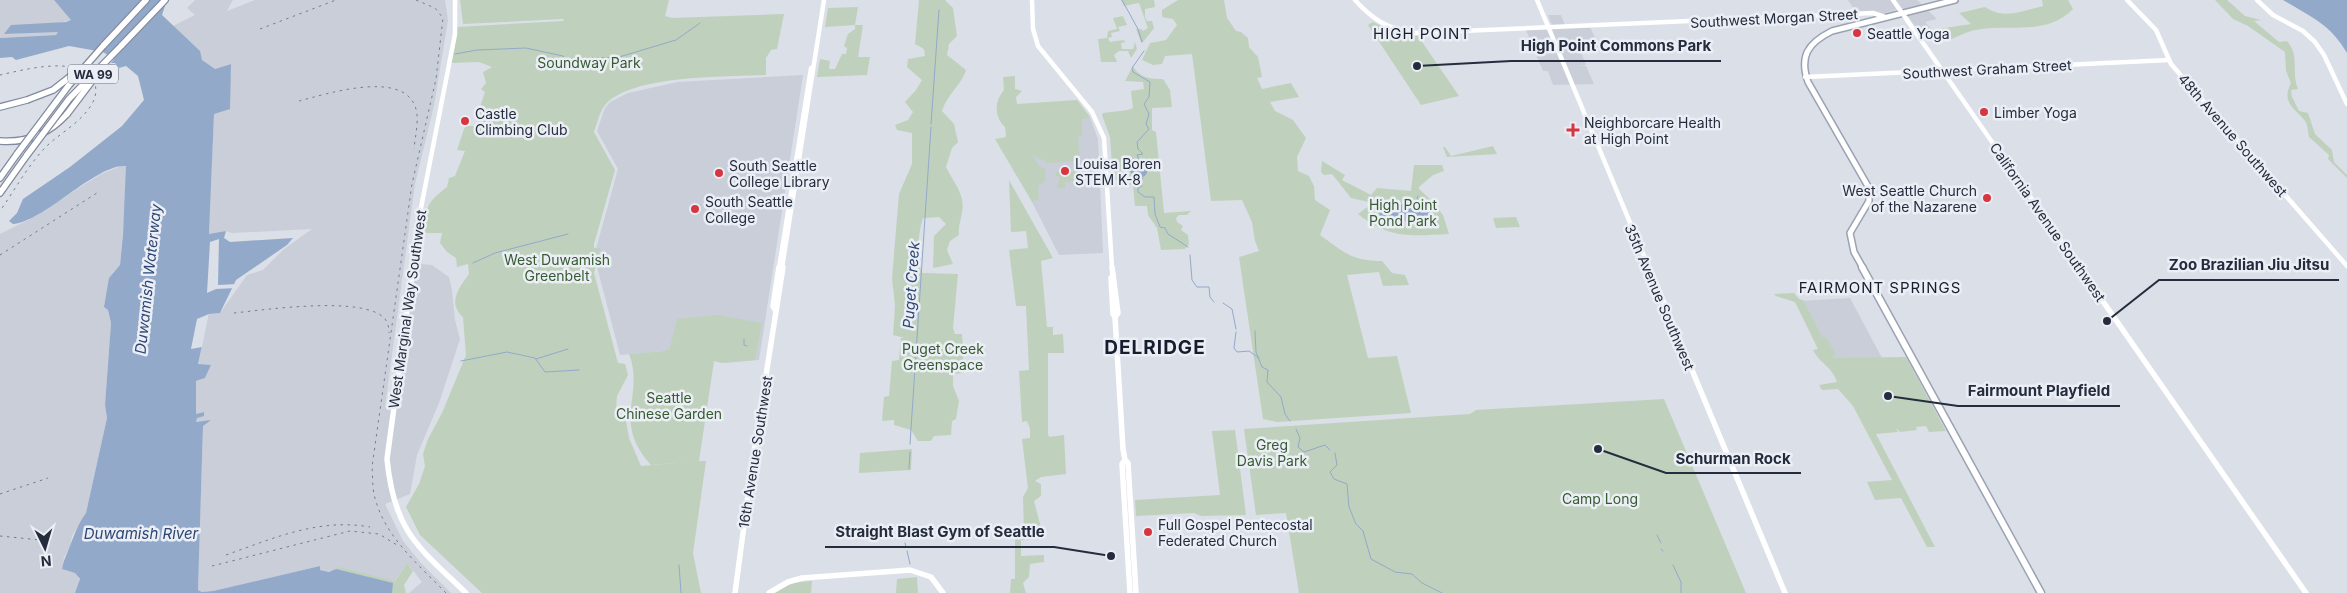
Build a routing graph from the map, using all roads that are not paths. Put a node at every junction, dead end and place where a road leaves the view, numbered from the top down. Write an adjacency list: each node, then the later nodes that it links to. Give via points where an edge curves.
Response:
1 (146, 0): 17 (highway, WA 99)
2 (165, 0): 18 (highway, WA 99)
3 (455, 0): 29 (main road, West Marginal Way Southwest, via 455,34 420,217 386,459 391,500 401,524 416,544)
4 (824, 0): 30 (main road, 16th Avenue Southwest)
5 (1032, 0): 28 (main road, via 1033,31 1040,50 1089,107 1104,140)
6 (1357, 0): 16 (main road, Southwest Morgan Street, via 1386,24 1422,32)
7 (1537, 0): 16 (main road, 35th Avenue Southwest)
8 (1893, 0): 12 (main road, California Avenue Southwest)
9 (1955, 0): 12 (main road)
10 (2127, 0): 19 (main road, 48th Avenue Southwest, via 2156,30)
11 (2257, 0): 22 (main road, via 2313,39)
12 (1902, 13): 14 (main road); 20 (main road, California Avenue Southwest)
13 (1855, 15): 14 (main road, Southwest Morgan Street, via 1876,13); 15 (main road); 16 (main road, Southwest Morgan Street)
14 (1885, 17): 15 (main road)
15 (1860, 23): 21 (main road, via 1824,34 1812,44 1804,61)
16 (1548, 27): 35 (main road, 35th Avenue Southwest)
17 (104, 46): 23 (highway, bridge, via 59,87); 25 (highway, WA 99, bridge, via 64,90)
18 (121, 46): 24 (highway, bridge, via 59,123 27,139); 26 (highway, WA 99, bridge, via 69,99)
19 (2169, 60): 20 (main road, Southwest Graham Street); 27 (main road, 48th Avenue Southwest)
20 (1943, 70): 21 (main road, Southwest Graham Street); 37 (main road, California Avenue Southwest)
21 (1806, 77): 36 (main road, via 1869,188 1869,201 1850,233 1854,252)
22 (2347, 104)
23 (0, 107)
24 (0, 142)
25 (0, 178)
26 (0, 193)
27 (2347, 266)
28 (1125, 460): 33 (main road, via 1122,464); 34 (main road, via 1128,463)
29 (466, 593)
30 (735, 593)
31 (769, 593): 32 (main road, via 797,579 910,570 931,577)
32 (943, 593)
33 (1130, 593)
34 (1136, 593)
35 (1785, 593)
36 (2041, 593)
37 (2306, 593)

